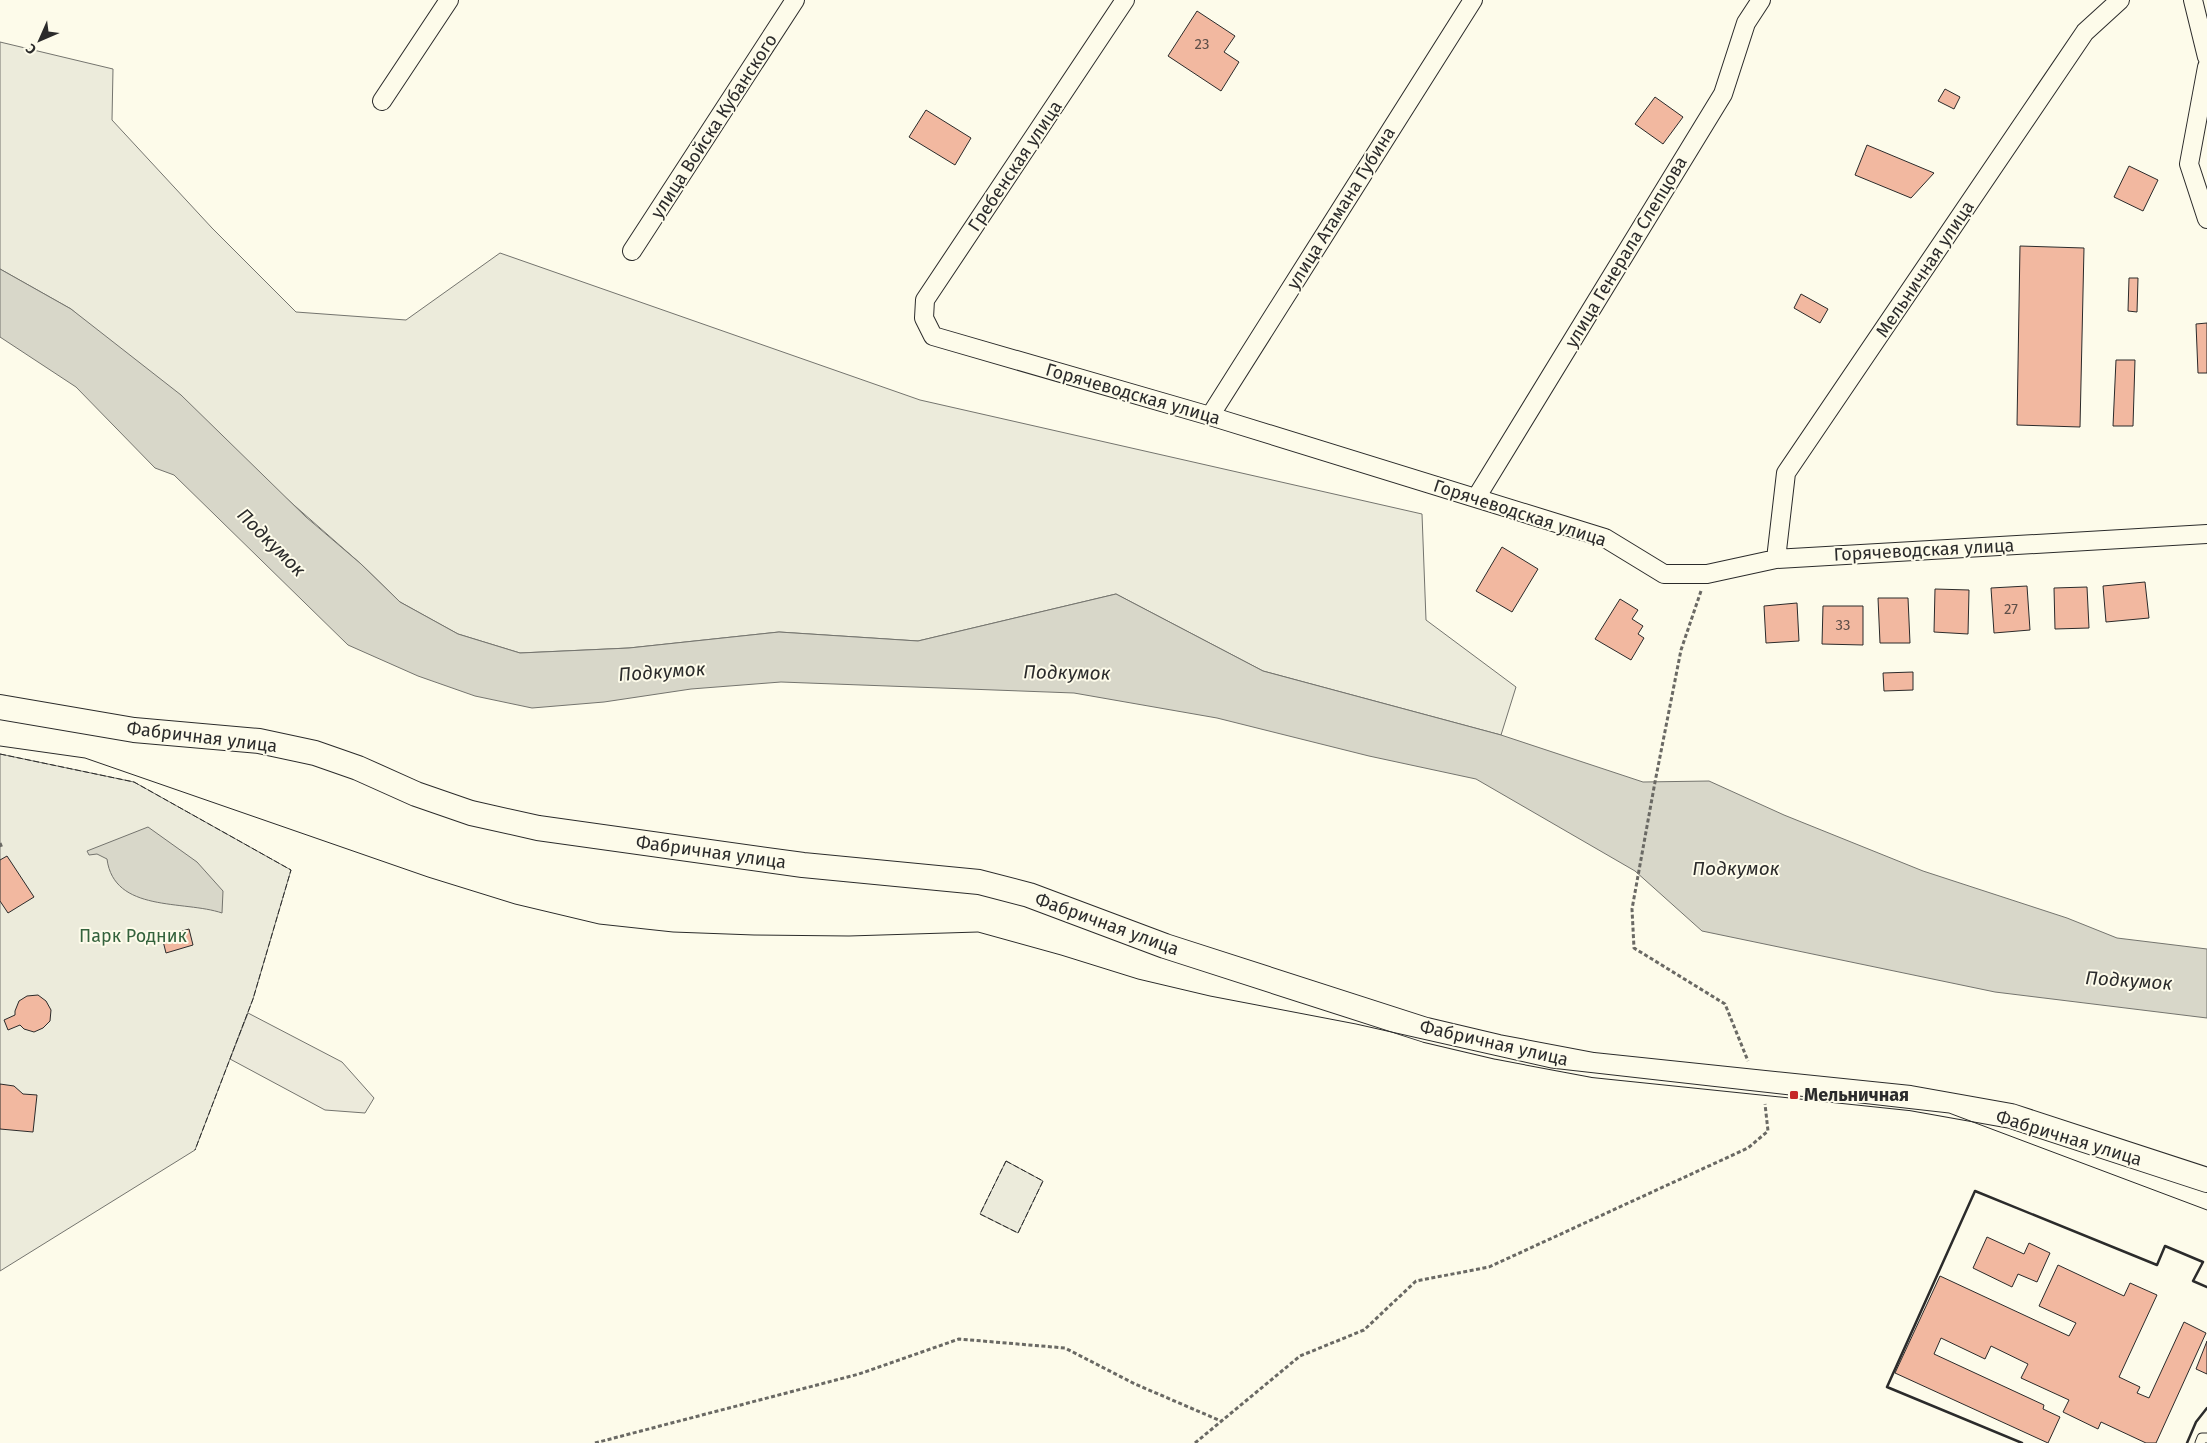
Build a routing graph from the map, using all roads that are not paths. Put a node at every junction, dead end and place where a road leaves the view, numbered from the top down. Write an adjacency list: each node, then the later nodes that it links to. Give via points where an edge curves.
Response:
1 (449, 0): 10 (street)
2 (795, 0): 12 (street, улица Войска Кубанского)
3 (1126, 0): 13 (street, Гребенская улица, via 926,300 924,318)
4 (1473, 0): 14 (street, улица Атамана Губина)
5 (1761, 0): 15 (street, улица Генерала Слепцова, via 1746,23 1723,94)
6 (2120, 0): 17 (street, Мельничная улица, via 2085,32 1786,473)
7 (2193, 0): 8 (street)
8 (2207, 57)
9 (2207, 67): 11 (street, via 2189,164)
10 (382, 101)
11 (2207, 219)
12 (632, 251)
13 (933, 336): 14 (street, Горячеводская улица)
14 (1210, 416): 15 (street, Горячеводская улица)
15 (1476, 498): 17 (street, Горячеводская улица, via 1605,538 1664,574 1707,574)
16 (2207, 534): 17 (street, Горячеводская улица)
17 (1776, 559)
18 (0, 707): 19 (main road, Фабричная улица, via 134,730 259,741 315,753 471,813 538,828 803,865 979,882 1029,895 1165,946 1426,1030 1593,1065 1910,1098 2011,1116)
19 (2207, 1180)
20 (2207, 1438): 21 (lane, via 2202,1438)
21 (2200, 1443)

